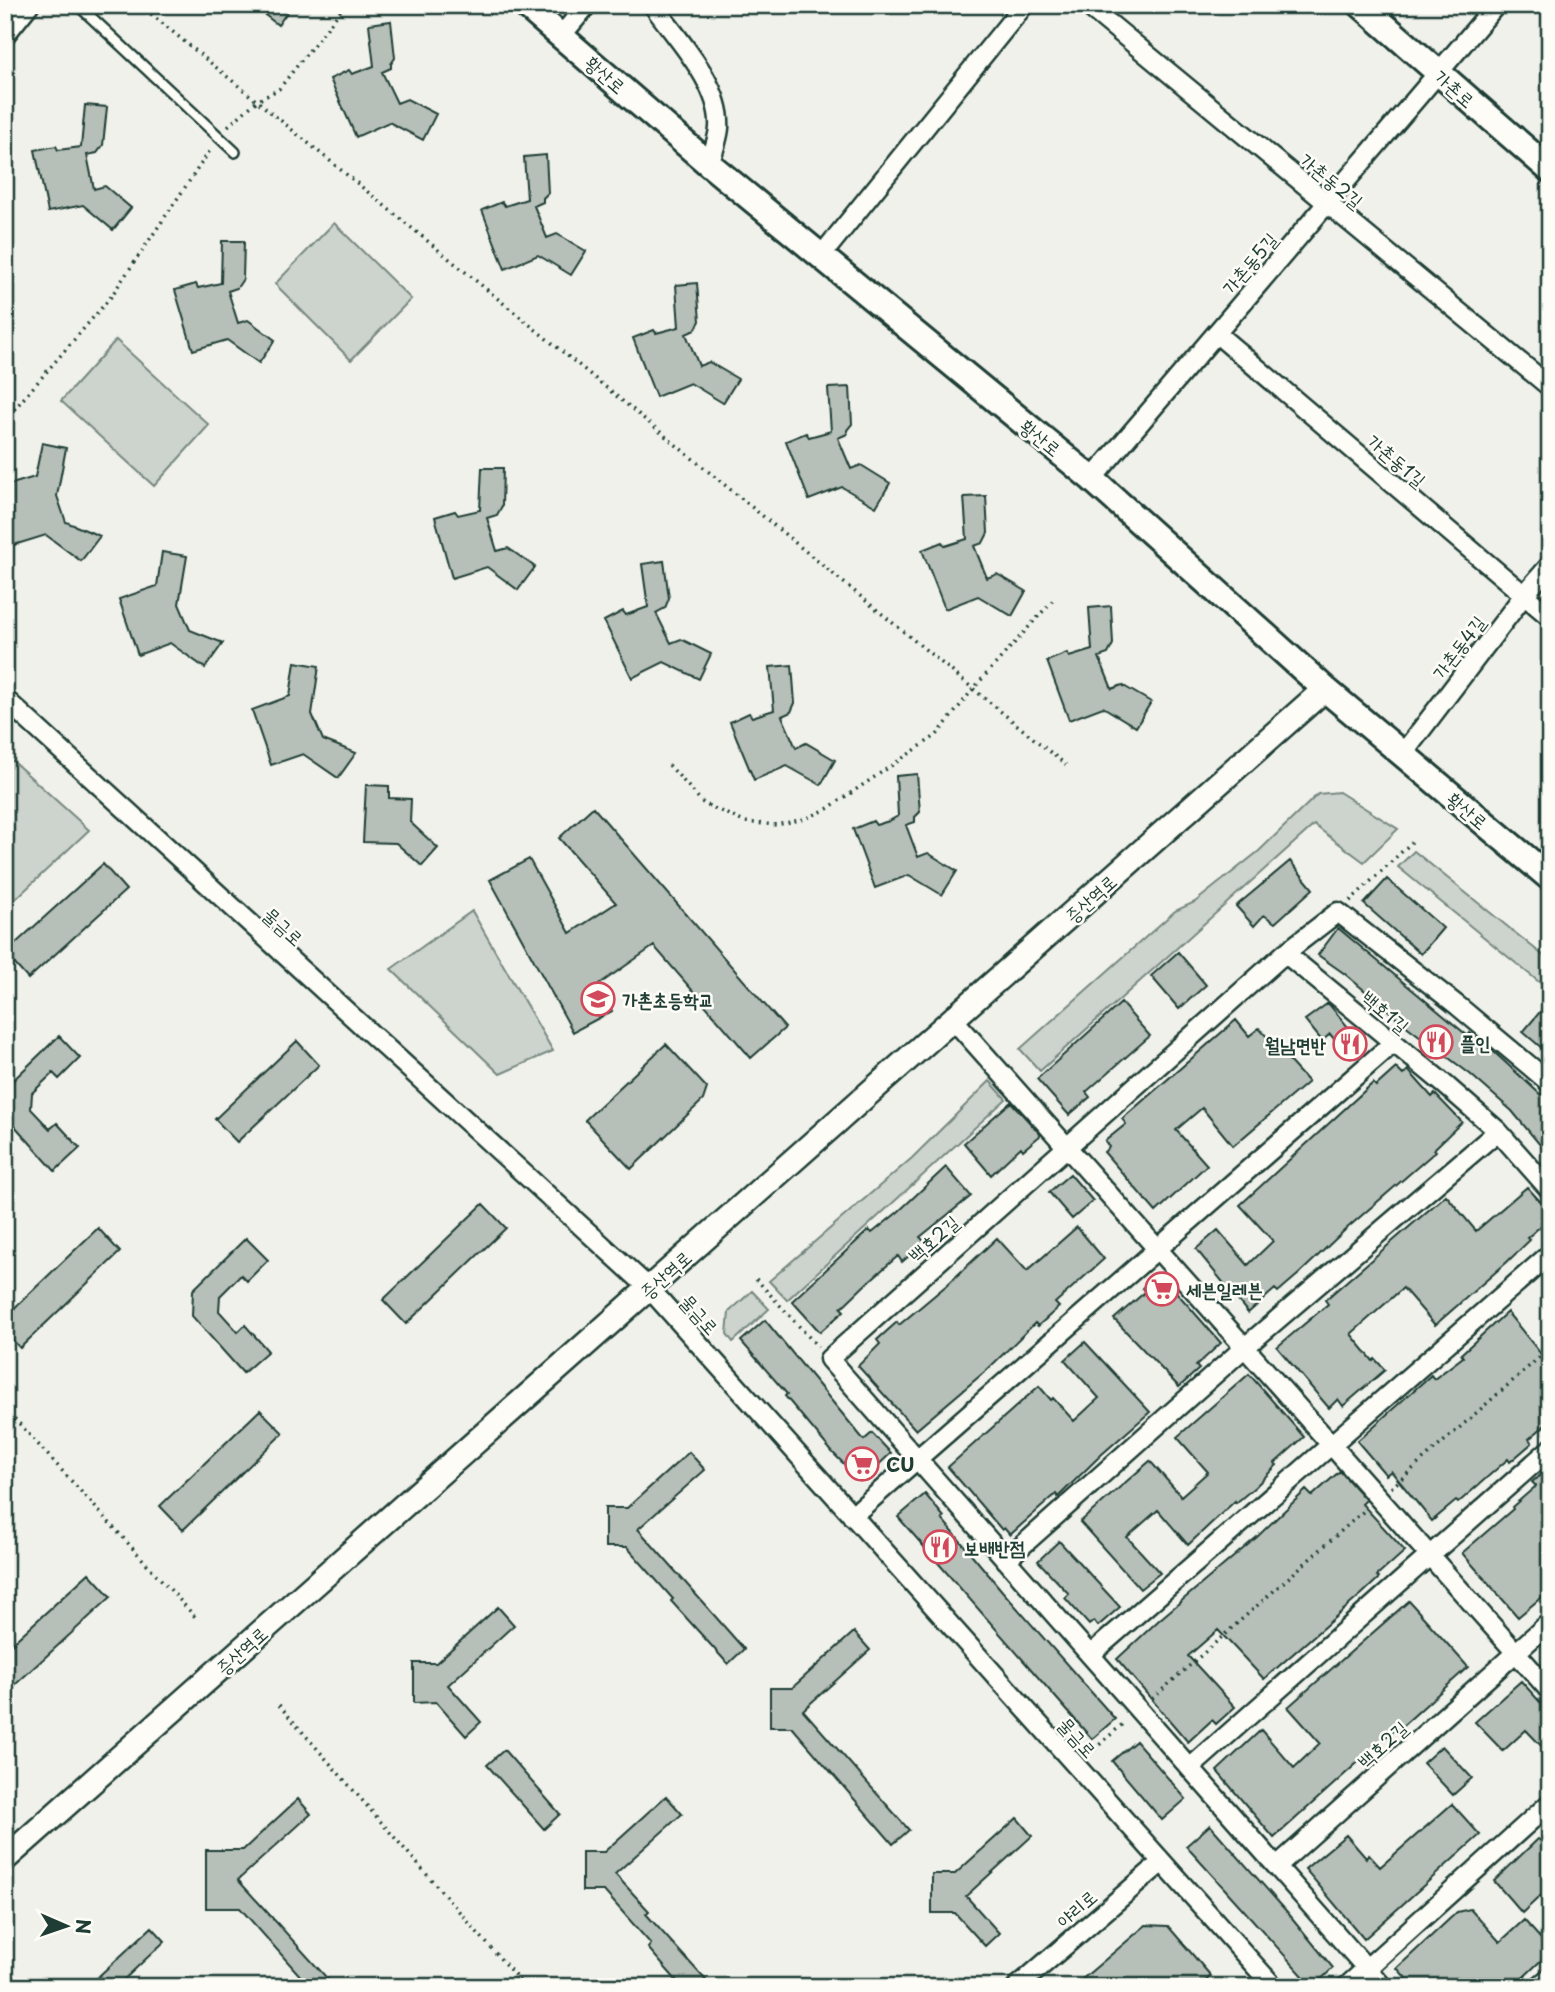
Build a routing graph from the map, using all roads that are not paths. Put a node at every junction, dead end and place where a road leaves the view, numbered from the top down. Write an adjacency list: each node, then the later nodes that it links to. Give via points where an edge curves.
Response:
1 (29, 5): 10 (street)
2 (78, 5): 13 (lane)
3 (526, 5): 11 (main road, 황산로)
4 (587, 5): 11 (street)
5 (653, 5): 14 (street, via 706,79 717,105 719,128)
6 (1024, 5): 17 (street)
7 (1087, 5): 16 (street, 가촌동2길)
8 (1361, 5): 12 (main road, 가촌로)
9 (1496, 5): 12 (street, 가촌동5길)
10 (5, 35)
11 (561, 36): 14 (main road, 황산로)
12 (1438, 74): 15 (main road, 가촌로); 16 (street, 가촌동5길)
13 (235, 152)
14 (709, 164): 17 (main road, 황산로)
15 (1550, 170)
16 (1326, 202): 18 (street, 가촌동5길); 19 (street, 가촌동2길)
17 (821, 256): 20 (main road, 황산로)
18 (1217, 334): 20 (street, 가촌동5길); 22 (street, 가촌동1길)
19 (1550, 387)
20 (1092, 480): 24 (main road, 황산로)
21 (1550, 565): 22 (street, 가촌동4길)
22 (1524, 595): 23 (street, 가촌동1길); 26 (street, 가촌동4길)
23 (1550, 617)
24 (1325, 689): 26 (main road, 황산로); 29 (street, 증산역로)
25 (5, 699): 37 (street, 물금로)
26 (1402, 755): 27 (main road, 황산로)
27 (1550, 878)
28 (1284, 953): 30 (street, 백호1길); 31 (street, via 1338,912); 33 (street)
29 (953, 1019): 33 (street); 37 (street, 증산역로)
30 (1392, 1044): 32 (street, 백호1길); 35 (street)
31 (1550, 1083)
32 (1497, 1131): 34 (street, 백호1길); 38 (street)
33 (1067, 1149): 35 (street); 41 (street, 백호2길, via 828,1359)
34 (1550, 1190)
35 (1156, 1249): 38 (street); 41 (street)
36 (1550, 1254): 39 (street)
37 (649, 1288): 42 (street, 물금로); 51 (street, 증산역로)
38 (1244, 1348): 39 (street); 44 (street)
39 (1331, 1446): 43 (street); 47 (street)
40 (1550, 1448): 43 (street)
41 (918, 1460): 42 (street); 44 (street)
42 (852, 1516): 52 (street, 물금로)
43 (1428, 1555): 46 (street); 49 (street)
44 (1006, 1560): 47 (street)
45 (1550, 1622): 46 (street, 백호2길)
46 (1516, 1653): 48 (street); 53 (street, 백호2길)
47 (1090, 1655): 49 (street)
48 (1550, 1691)
49 (1189, 1768): 53 (street)
50 (1550, 1803): 54 (street)
51 (5, 1858)
52 (1162, 1862): 56 (street, 야리로); 57 (street, 물금로)
53 (1276, 1866): 54 (street)
54 (1367, 1969): 58 (street); 59 (street)
55 (1550, 1977): 60 (street)
56 (1017, 1987)
57 (1274, 1987)
58 (1346, 1987)
59 (1383, 1987)
60 (1538, 1987)

